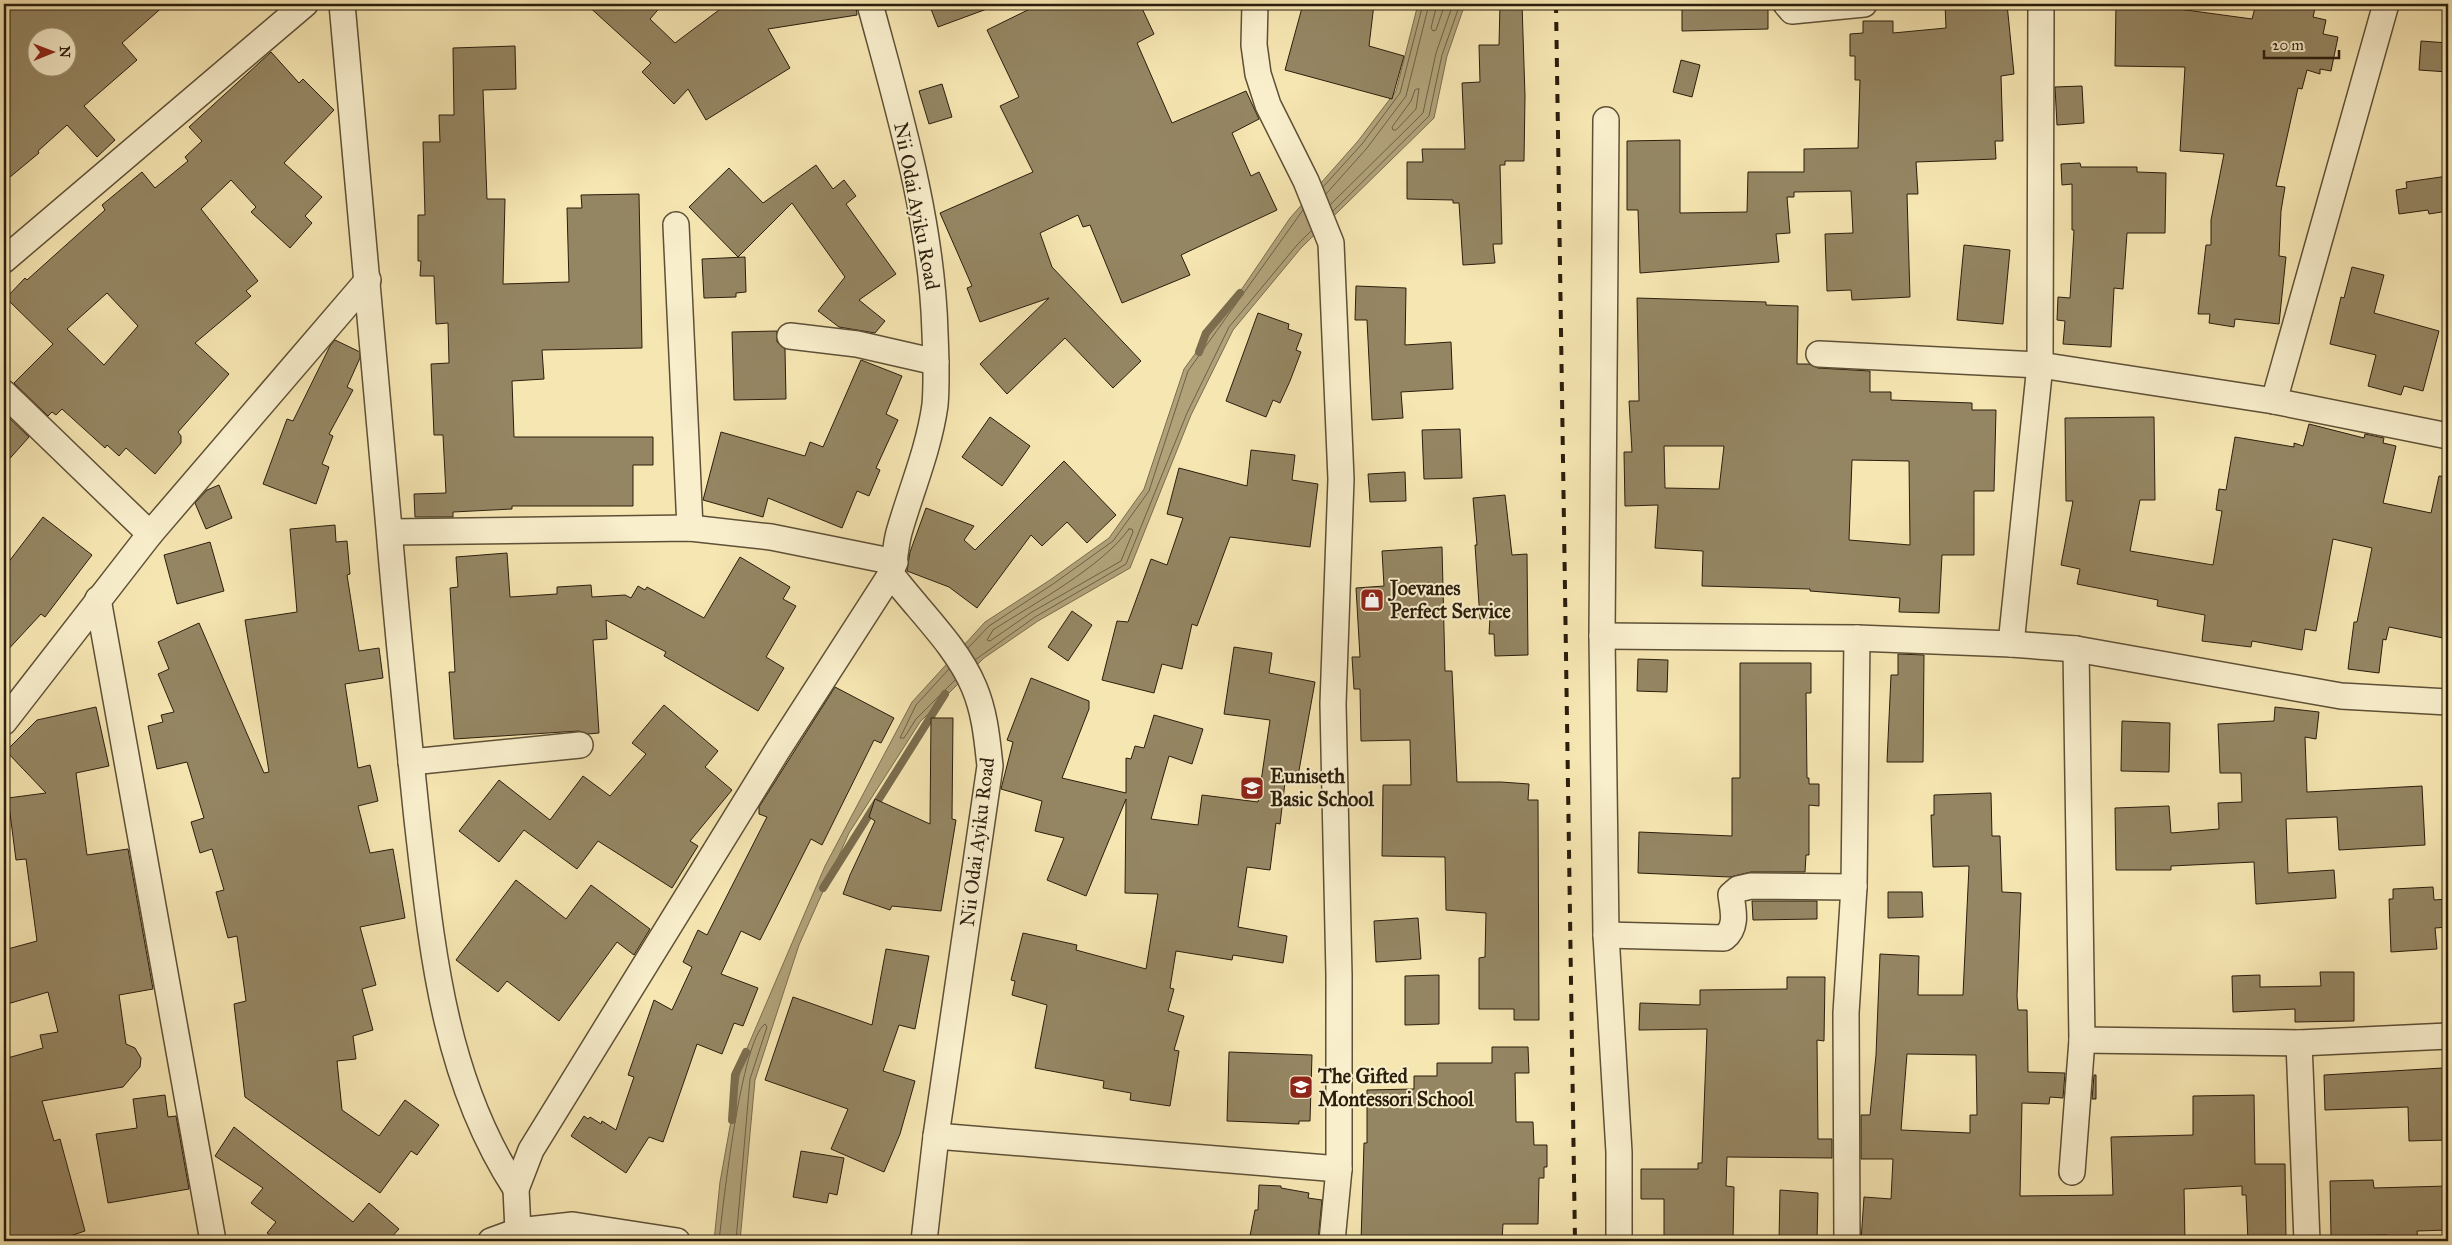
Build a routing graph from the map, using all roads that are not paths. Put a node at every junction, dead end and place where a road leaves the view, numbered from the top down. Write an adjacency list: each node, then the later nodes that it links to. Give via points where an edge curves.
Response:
1 (305, 4): 11 (street)
2 (342, 4): 12 (street)
3 (870, 4): 15 (street, Nii Odai Ayiku Road, via 908,145 928,243)
4 (1255, 4): 39 (street, via 1254,45 1258,74 1268,105 1306,181 1331,243 1341,479 1332,704 1339,975)
5 (1786, 4): 6 (street, via 1792,11)
6 (1864, 4)
7 (2041, 4): 16 (street)
8 (2386, 4): 18 (street)
9 (1606, 120): 25 (street)
10 (676, 225): 20 (street)
11 (4, 260)
12 (368, 280): 21 (street); 22 (street)
13 (790, 336): 15 (street, via 857,344)
14 (1819, 354): 16 (street)
15 (936, 362): 23 (street, Nii Odai Ayiku Road, via 934,406 923,459 899,530)
16 (2040, 365): 18 (street); 27 (street)
17 (4, 393): 22 (street)
18 (2274, 401): 19 (street)
19 (2448, 436)
20 (690, 528): 21 (street); 23 (street, via 771,536)
21 (390, 532): 32 (street)
22 (150, 534): 24 (street)
23 (893, 568): 38 (street, Nii Odai Ayiku Road, via 956,654 974,687 986,724 990,766); 41 (street, via 531,1150)
24 (98, 599): 30 (street); 43 (street)
25 (1602, 636): 26 (street); 34 (street)
26 (1857, 638): 27 (street); 33 (street)
27 (2011, 644): 28 (street)
28 (2076, 649): 29 (street, via 2341,696); 36 (street)
29 (2448, 702)
30 (4, 722)
31 (580, 745): 32 (street)
32 (411, 762): 41 (street, via 429,923 442,1003 463,1082 495,1156)
33 (1854, 887): 34 (street, via 1751,886 1738,889 1731,894 1734,923 1724,938); 49 (street, via 1846,1013)
34 (1606, 935): 48 (street, via 1619,1152)
35 (2448, 1036): 37 (street)
36 (2082, 1040): 37 (street); 40 (street)
37 (2299, 1044): 50 (street)
38 (936, 1136): 39 (street); 46 (street, Nii Odai Ayiku Road)
39 (1338, 1169): 47 (street)
40 (2072, 1172)
41 (516, 1189): 42 (street)
42 (518, 1230): 44 (street); 45 (street, via 573,1226)
43 (213, 1241)
44 (491, 1241)
45 (677, 1241)
46 (924, 1241)
47 (1332, 1241)
48 (1619, 1241)
49 (1847, 1241)
50 (2307, 1241)

